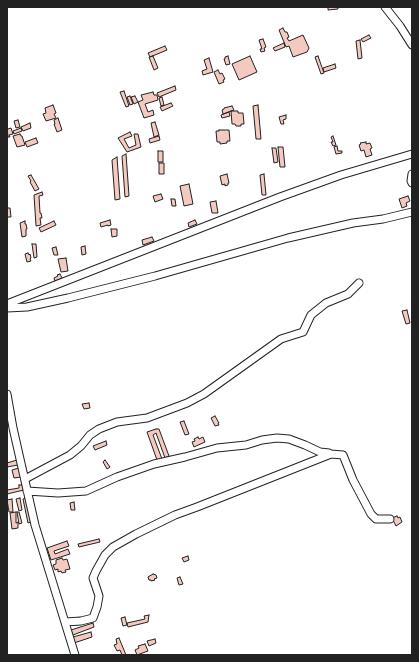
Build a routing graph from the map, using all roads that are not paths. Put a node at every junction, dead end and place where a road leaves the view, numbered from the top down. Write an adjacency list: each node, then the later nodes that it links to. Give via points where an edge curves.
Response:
1 (385, 7): 2 (street)
2 (412, 45)
3 (412, 154): 8 (street, via 334,177)
4 (412, 174): 5 (street)
5 (412, 183)
6 (412, 212): 9 (street, via 288,238 68,298)
7 (359, 283): 12 (street, via 348,294 326,303 312,315 303,332 281,340 204,394 147,418 117,422 99,429 70,455)
8 (7, 304)
9 (7, 308)
10 (7, 394): 12 (street)
11 (331, 454): 13 (street, via 289,439 277,438 217,448 154,464 117,476 86,491); 14 (street, via 343,455 371,514 376,518); 15 (street, via 175,515 114,547 105,555 93,578 99,596 93,618)
12 (25, 479): 13 (street)
13 (27, 491): 15 (street)
14 (390, 519)
15 (65, 622): 16 (street)
16 (75, 655)

